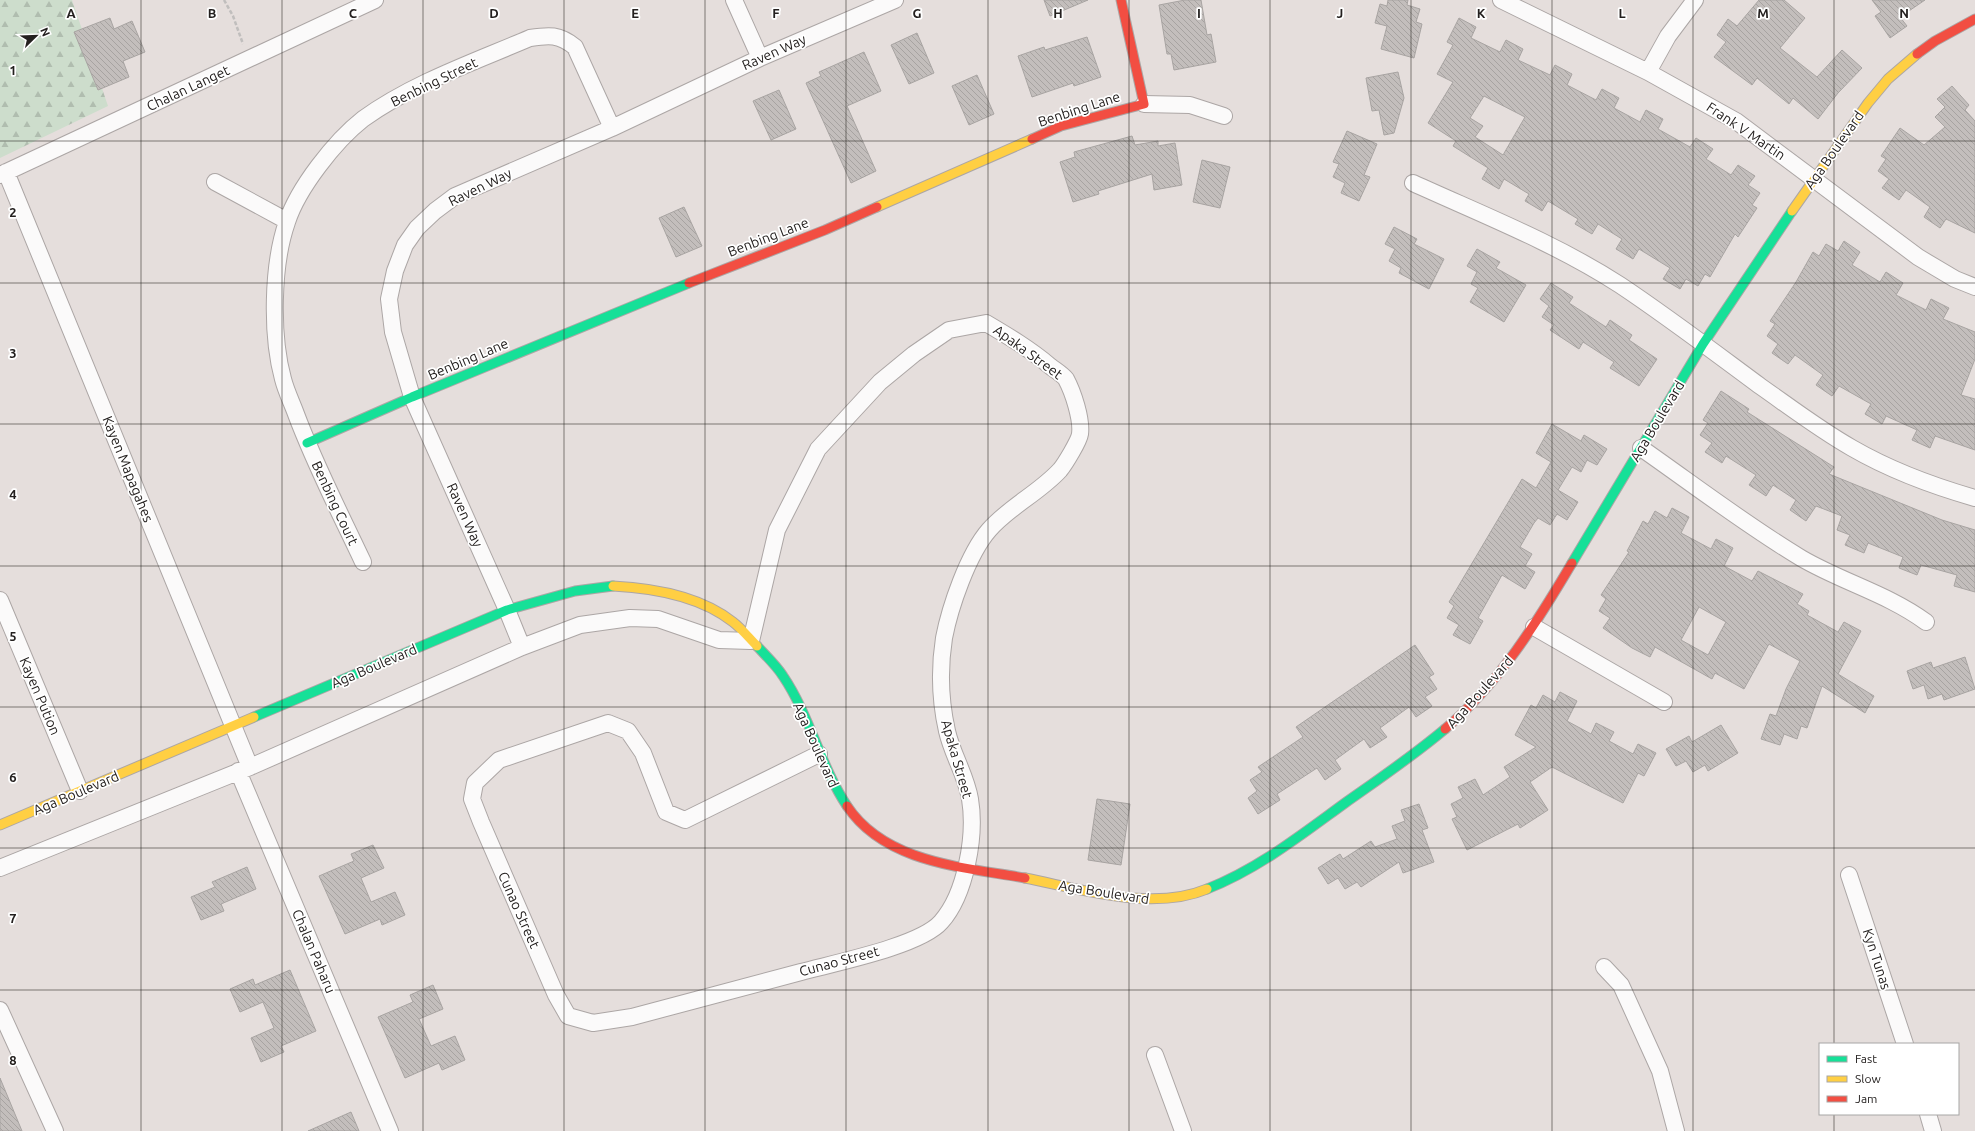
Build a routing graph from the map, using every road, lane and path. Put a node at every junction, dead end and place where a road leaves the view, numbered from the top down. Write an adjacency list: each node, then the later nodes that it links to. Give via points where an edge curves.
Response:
1 (224, 0): 10 (path, via 233,16)
2 (376, 0): 10 (street, Chalan Langet)
3 (734, 0): 9 (street)
4 (895, 0): 9 (street, Raven Way)
5 (1121, 0): 12 (street, Benbing Lane)
6 (1501, 0): 11 (street, Frank V Martin)
7 (1695, 0): 11 (street, via 1668,36)
8 (1975, 19): 16 (street, Aga Boulevard, via 1935,41 1888,79 1868,102)
9 (760, 58): 14 (street, Raven Way)
10 (249, 60): 15 (street, Chalan Langet)
11 (1648, 72): 16 (street, Frank V Martin, via 1736,121)
12 (1144, 104): 13 (street, via 1190,105); 22 (street, Benbing Lane, via 1061,126 825,230 632,305)
13 (1224, 116)
14 (612, 128): 19 (street, Benbing Street, via 575,47 565,38 547,35 530,38 406,92 363,120 342,139 313,173); 22 (street, Raven Way, via 456,196 417,228 405,245 395,271 389,299 393,332)
15 (3, 174): 34 (street, Kayen Mapagahes)
16 (1813, 180): 20 (street, Frank V Martin, via 1918,256 1955,279); 21 (street, Aga Boulevard)
17 (215, 182): 19 (street)
18 (1413, 183): 21 (street, via 1547,243 1584,263)
19 (287, 221): 23 (street, Benbing Street, via 280,249 274,313 276,345 283,380)
20 (1975, 287)
21 (1703, 344): 24 (street, Aga Boulevard); 25 (street, via 1851,448 1924,481)
22 (412, 397): 23 (street, Benbing Lane); 28 (street, Raven Way)
23 (307, 443): 26 (street, Benbing Court)
24 (1641, 448): 29 (street, via 1750,526 1802,558 1840,579 1896,603); 30 (street, Aga Boulevard)
25 (1975, 498)
26 (363, 562)
27 (0, 600): 37 (street, Kayen Pution)
28 (507, 610): 31 (street, Aga Boulevard, via 566,592 603,586 639,587 707,607 731,620); 32 (street, Raven Way); 34 (street, Aga Boulevard)
29 (1926, 622)
30 (1534, 627): 33 (street); 40 (street, Aga Boulevard, via 1490,685 1445,730 1288,843 1247,870 1214,886 1182,897 1152,900)
31 (751, 641): 32 (street, via 719,640 658,619 630,618 580,625); 35 (street, Aga Boulevard, via 782,673 803,714); 40 (street, Apaka Street, via 777,530 793,496 818,449 880,382 949,330 986,323 1014,339 1065,378 1077,404 1080,435 1061,468 1038,491 989,529 974,550 950,611 940,678 947,734 970,798 972,828)
32 (522, 647): 36 (street)
33 (1664, 702)
34 (233, 725): 36 (street, Kayen Mapagahes); 37 (street, Aga Boulevard)
35 (819, 754): 40 (street, Aga Boulevard, via 841,800 858,821 876,837 903,851); 40 (street, Cunao Street, via 685,820 666,812 643,753 628,731 608,723 499,760 475,783 472,799 481,822 556,995 568,1016 593,1023 632,1017 906,942 940,924 950,911)
36 (244, 769): 39 (street); 48 (street, Chalan Paharu)
37 (80, 791): 38 (street, Aga Boulevard)
38 (0, 825)
39 (0, 868)
40 (966, 868)
41 (1849, 875): 44 (street, Kyn Tunas)
42 (1604, 967): 50 (street, via 1621,985 1660,1071)
43 (0, 1010): 47 (street)
44 (1905, 1043)
45 (1155, 1056): 49 (street)
46 (1928, 1115): 51 (street)
47 (55, 1131)
48 (390, 1131)
49 (1183, 1131)
50 (1676, 1131)
51 (1933, 1131)

